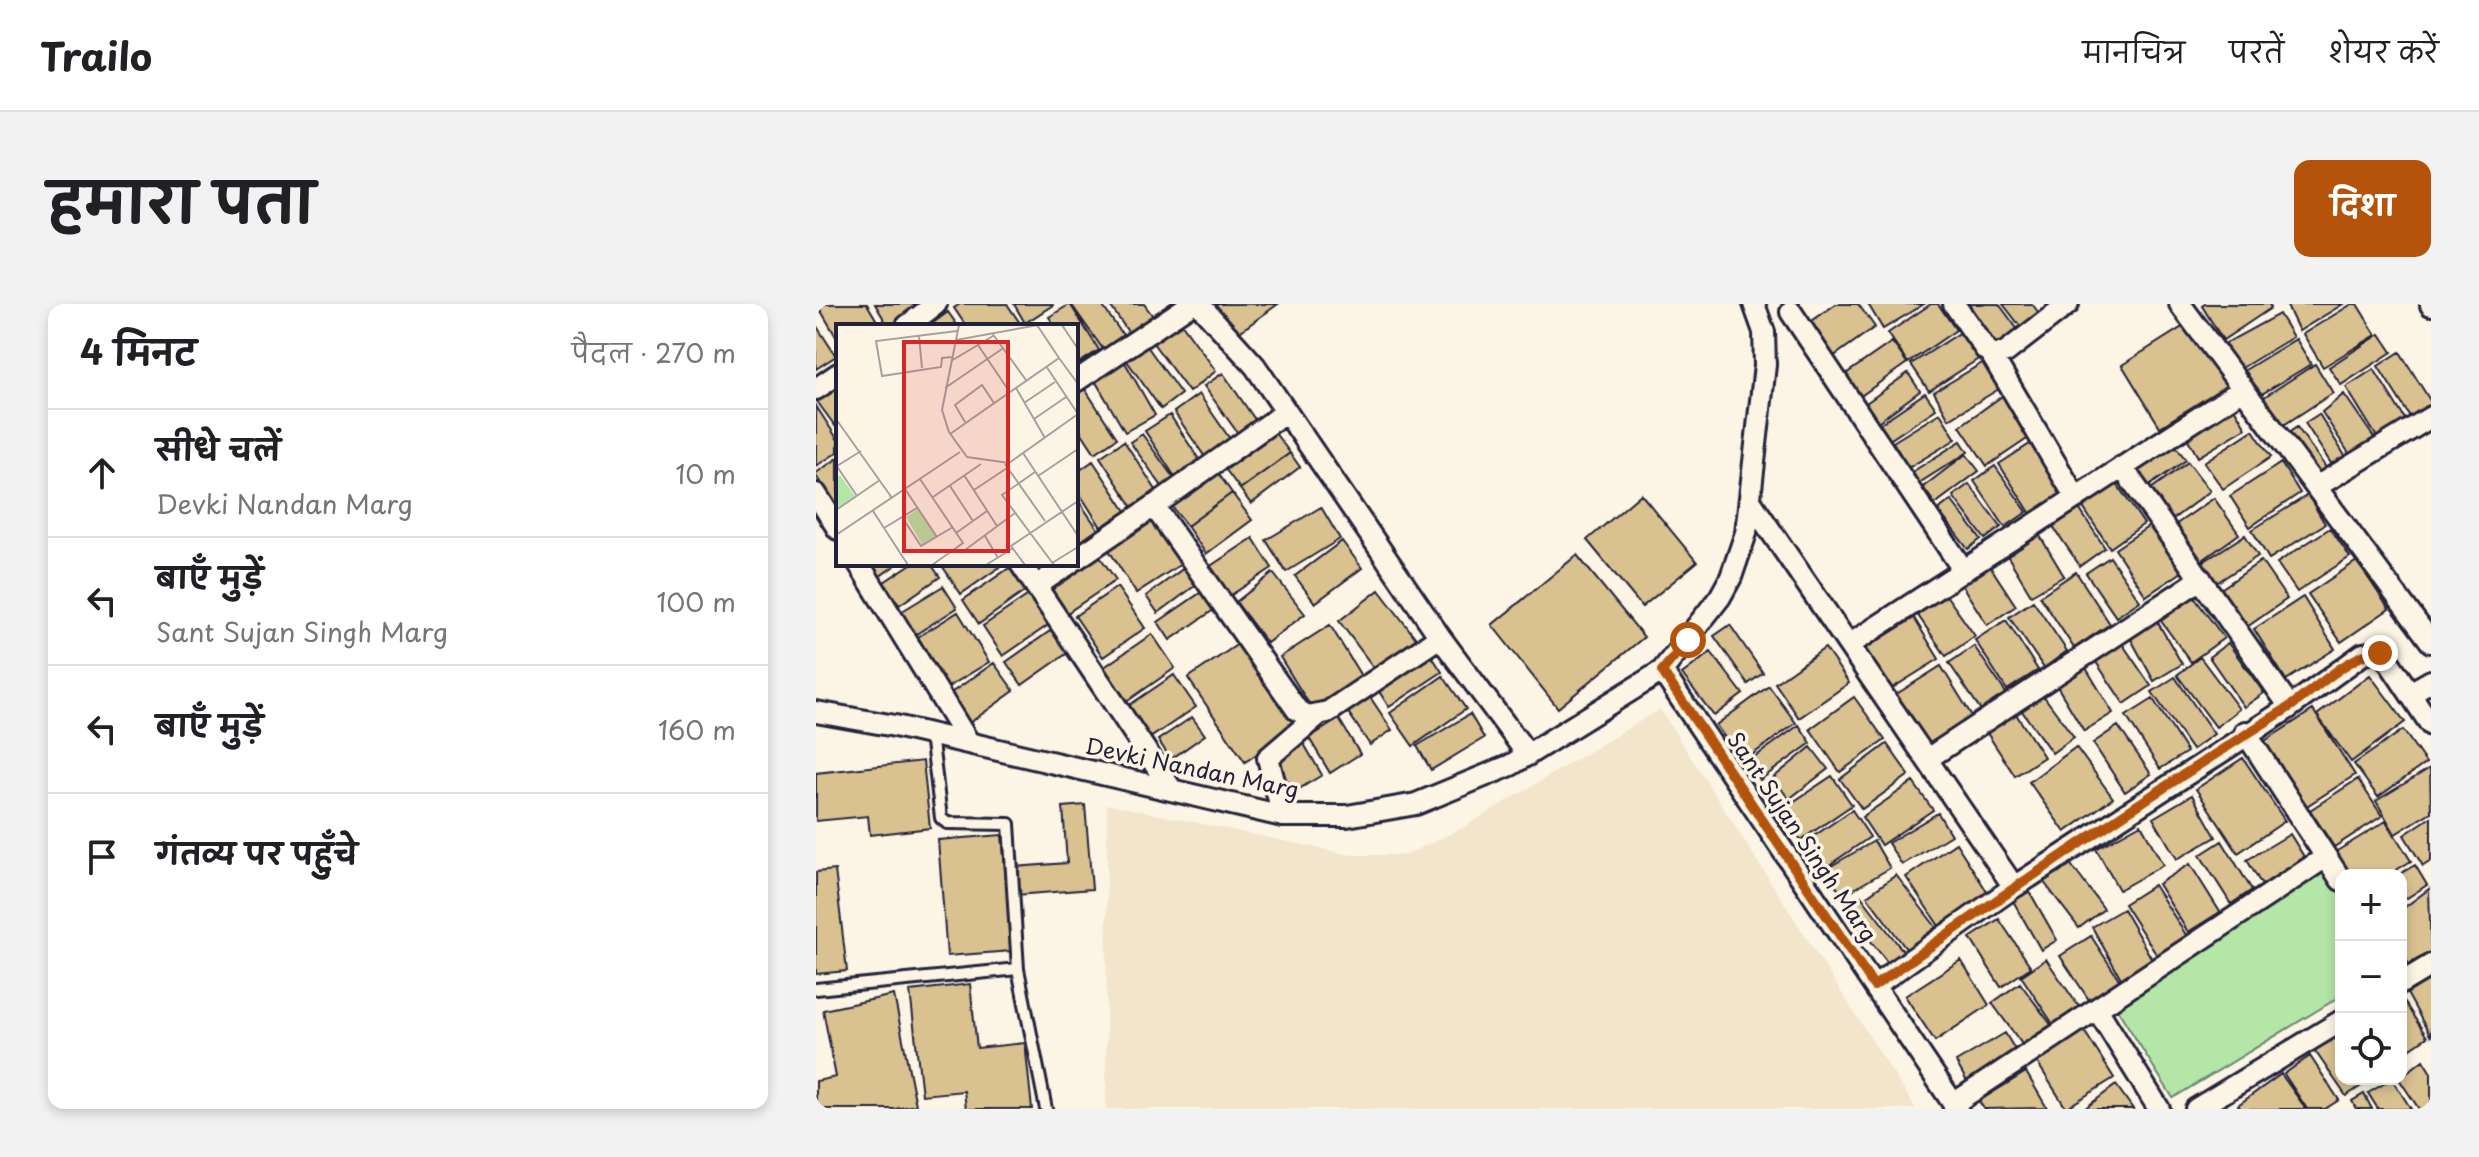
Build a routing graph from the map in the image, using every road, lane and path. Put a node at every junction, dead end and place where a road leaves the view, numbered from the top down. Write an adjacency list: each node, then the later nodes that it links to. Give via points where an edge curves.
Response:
1 (936, 304): 9 (street)
2 (1191, 304): 13 (street)
3 (1199, 304): 16 (street, via 1255,366)
4 (1754, 304): 10 (street, Devki Nandan Marg)
5 (1954, 304): 11 (street)
6 (2068, 304): 11 (street, via 2006,352)
7 (2180, 304): 15 (street)
8 (1797, 308): 10 (street); 29 (street)
9 (910, 324)
10 (1764, 332): 22 (street, Devki Nandan Marg)
11 (1991, 354): 21 (street)
12 (836, 375): 14 (street)
13 (1078, 380)
14 (816, 389)
15 (2243, 389): 18 (street); 19 (street)
16 (1286, 412): 23 (street); 32 (street)
17 (2431, 417): 19 (street)
18 (2122, 467): 21 (street); 30 (street)
19 (2316, 487): 33 (street)
20 (816, 494): 24 (street)
21 (2076, 498): 29 (street)
22 (1751, 502): 34 (street); 35 (street, Devki Nandan Marg, via 1731,577 1704,621)
23 (1154, 506): 25 (street); 40 (street, via 1297,710)
24 (836, 526)
25 (1078, 558)
26 (860, 566): 44 (street)
27 (1022, 566): 31 (street)
28 (1066, 566): 31 (street)
29 (1964, 571): 34 (street)
30 (2201, 579): 38 (street); 46 (street)
31 (1036, 586): 47 (street)
32 (1440, 637): 40 (street); 45 (street)
33 (2431, 642)
34 (1849, 645): 46 (street)
35 (1662, 671): 45 (street, Devki Nandan Marg); 55 (street, Sant Sujan Singh Marg)
36 (2431, 681): 37 (street)
37 (2410, 693): 38 (street, via 2385,656 2370,652); 41 (street)
38 (2290, 707): 42 (street)
39 (816, 712): 43 (street, Devki Nandan Marg)
40 (1317, 716): 48 (street, via 1268,758)
41 (2431, 725)
42 (2245, 732): 49 (street); 51 (street)
43 (931, 734): 44 (street, Devki Nandan Marg); 53 (lane, via 941,818 947,823 1009,824)
44 (969, 743): 47 (street, Devki Nandan Marg)
45 (1528, 755): 48 (street, Devki Nandan Marg, via 1416,804 1347,816)
46 (1927, 759): 51 (street)
47 (1172, 790): 48 (street, Devki Nandan Marg)
48 (1283, 816)
49 (2326, 857): 50 (street); 57 (street)
50 (2335, 871)
51 (2014, 887): 55 (street)
52 (2431, 965): 54 (street)
53 (1018, 969): 56 (lane); 60 (lane)
54 (2407, 979)
55 (1874, 986): 59 (street, Sant Sujan Singh Marg)
56 (816, 989)
57 (2097, 1009): 59 (street); 61 (street)
58 (2335, 1025): 62 (street)
59 (1955, 1106)
60 (1046, 1109)
61 (2159, 1109)
62 (2196, 1109)

